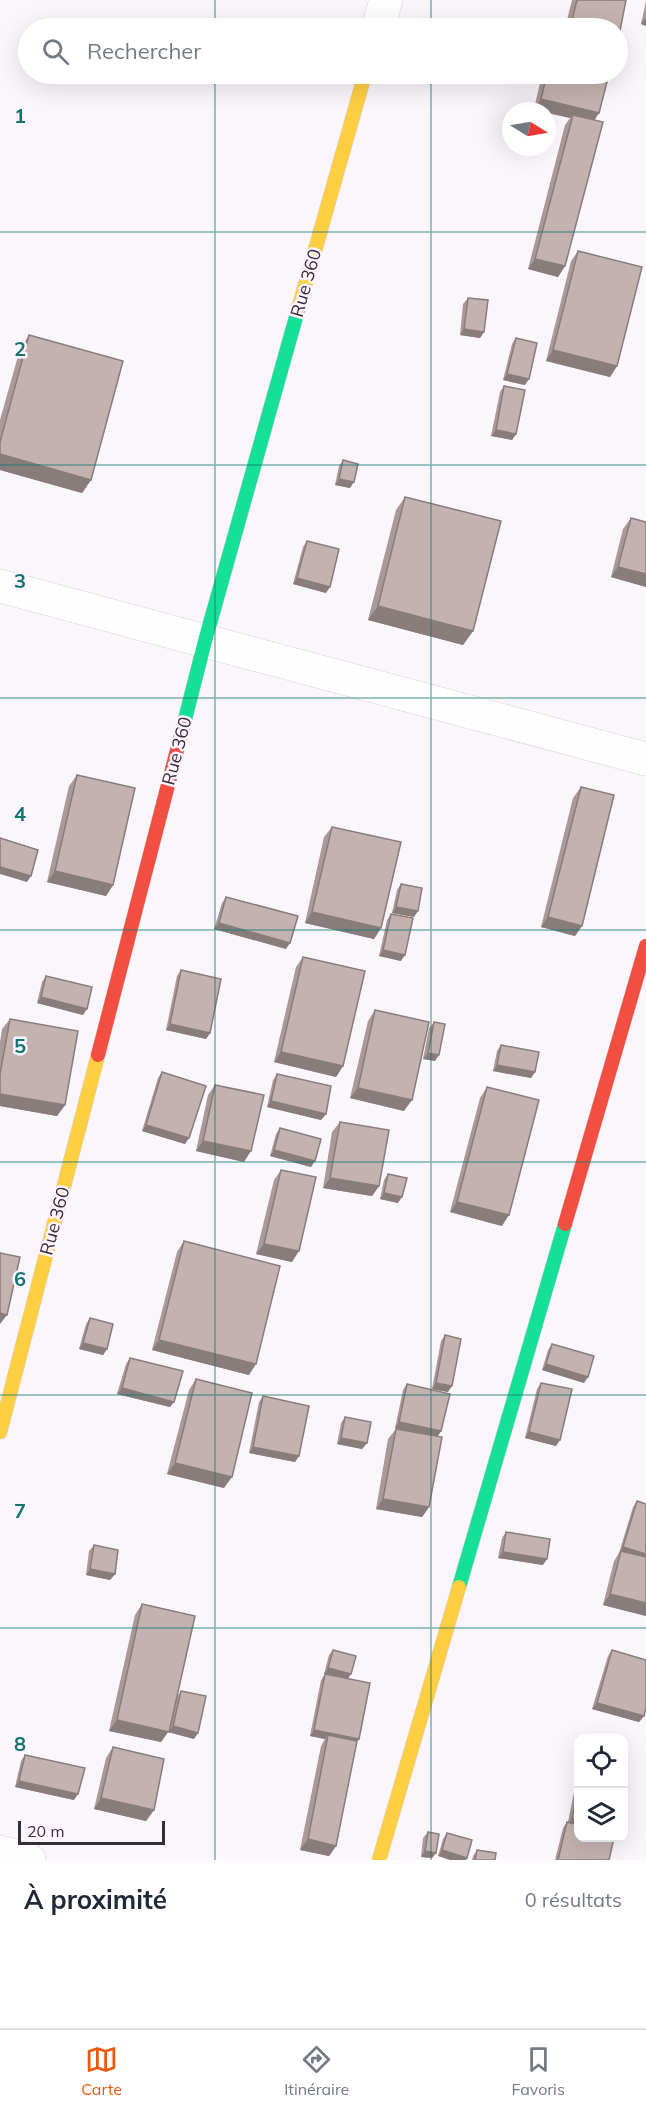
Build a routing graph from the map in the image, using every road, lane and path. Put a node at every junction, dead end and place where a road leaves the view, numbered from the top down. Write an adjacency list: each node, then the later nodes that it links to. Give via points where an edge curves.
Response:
1 (386, 0): 2 (street)
2 (381, 18)
3 (362, 84): 5 (street, Rue 360)
4 (0, 586): 5 (street)
5 (205, 641): 6 (street); 8 (street, Rue 360)
6 (646, 759)
7 (646, 946): 11 (street)
8 (0, 1432)
9 (0, 1852): 10 (street)
10 (29, 1860)
11 (380, 1860)

